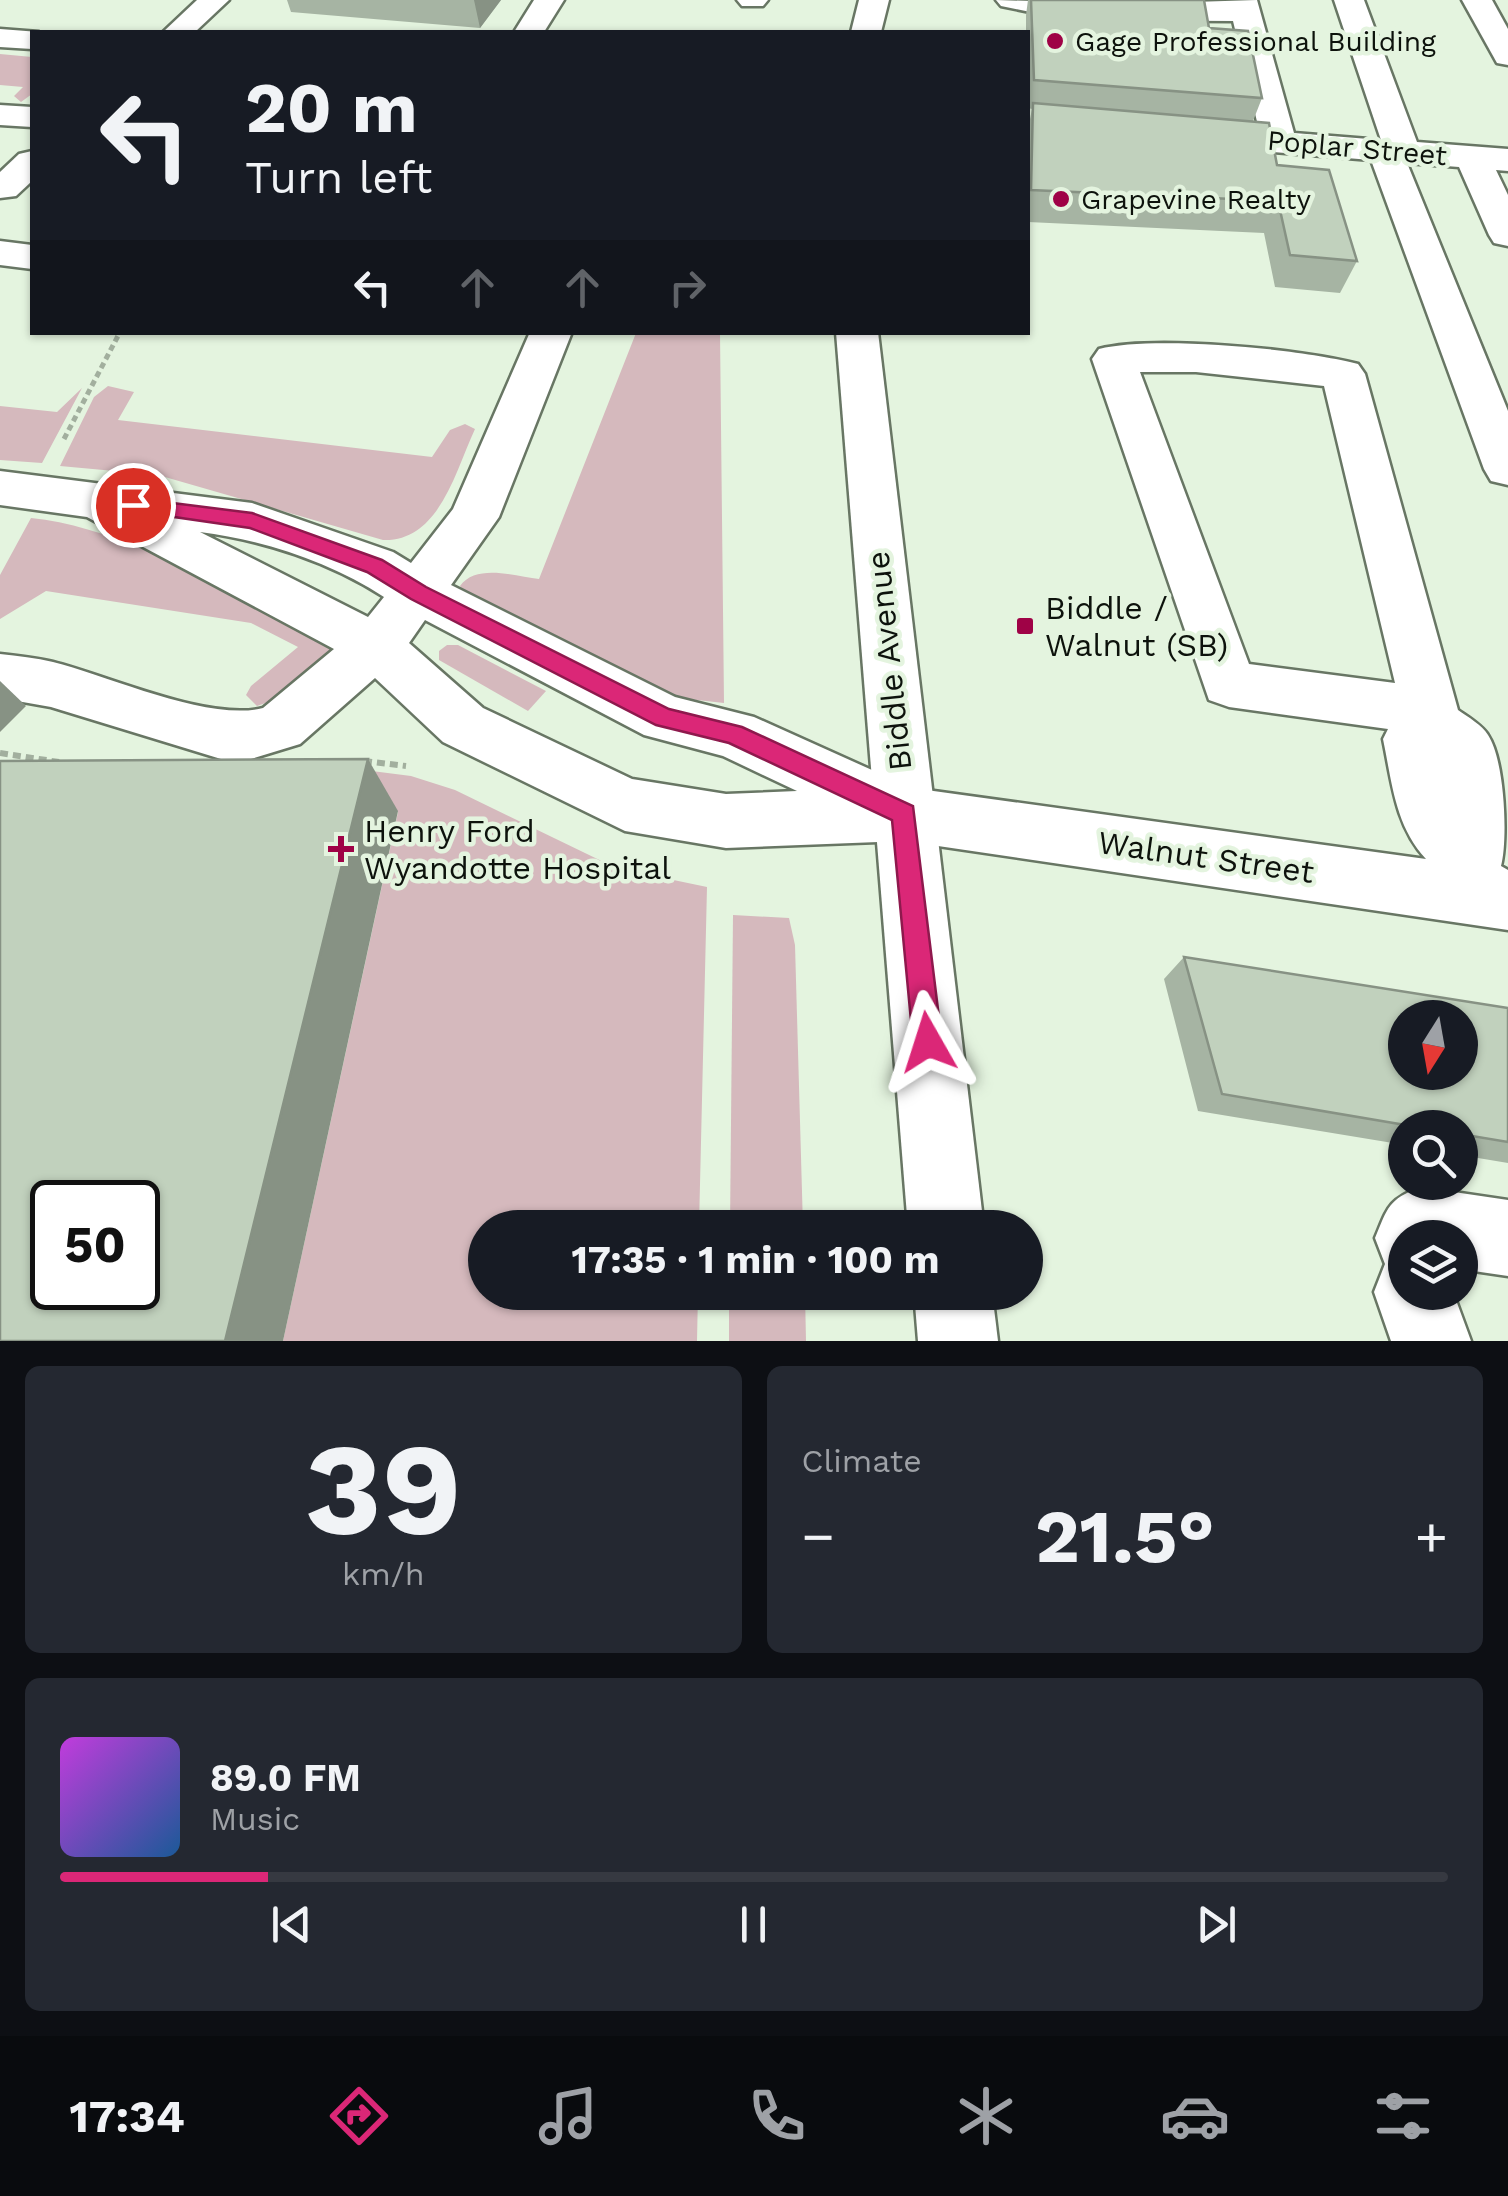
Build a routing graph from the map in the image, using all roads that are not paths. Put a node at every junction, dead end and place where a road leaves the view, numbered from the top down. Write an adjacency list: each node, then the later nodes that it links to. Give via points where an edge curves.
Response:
1 (214, 0): 8 (main road)
2 (549, 0): 9 (main road)
3 (874, 0): 10 (main road)
4 (1011, 0): 7 (main road, via 1138,13)
5 (1349, 0): 18 (main road)
6 (1476, 0): 13 (main road)
7 (1244, 6): 17 (main road)
8 (180, 30)
9 (530, 30)
10 (866, 30)
11 (0, 38): 12 (main road)
12 (30, 40)
13 (1508, 56)
14 (0, 115): 15 (main road)
15 (30, 118)
16 (1163, 133): 17 (main road, Poplar Street)
17 (1279, 142): 18 (main road, Poplar Street)
18 (1394, 151): 19 (main road, Poplar Street); 27 (main road)
19 (1491, 159): 22 (main road)
20 (30, 164): 21 (main road)
21 (4, 188)
22 (1507, 229)
23 (0, 254): 24 (main road)
24 (30, 256)
25 (550, 335): 30 (main road, via 474,517)
26 (856, 335): 34 (main road, Biddle Avenue)
27 (1508, 469)
28 (0, 488): 29 (main road)
29 (96, 500): 30 (main road, via 252,521 375,566); 31 (main road)
30 (418, 593): 31 (main road); 34 (main road, via 664,718 734,734)
31 (376, 646): 32 (main road, via 280,727 252,735 222,734 51,684); 34 (main road, via 464,725 624,804 726,821)
32 (0, 676)
33 (1431, 716): 33 (main road, via 1344,374 1196,358 1114,359 1228,684); 35 (main road, via 1466,749 1489,834)
34 (904, 814): 35 (main road, Walnut Street); 36 (main road, Biddle Avenue)
35 (1485, 886)
36 (944, 1210)
37 (1478, 1233): 38 (main road)
38 (1508, 1238)
39 (955, 1310): 41 (main road)
40 (1420, 1310): 42 (main road)
41 (958, 1341)
42 (1430, 1341)

